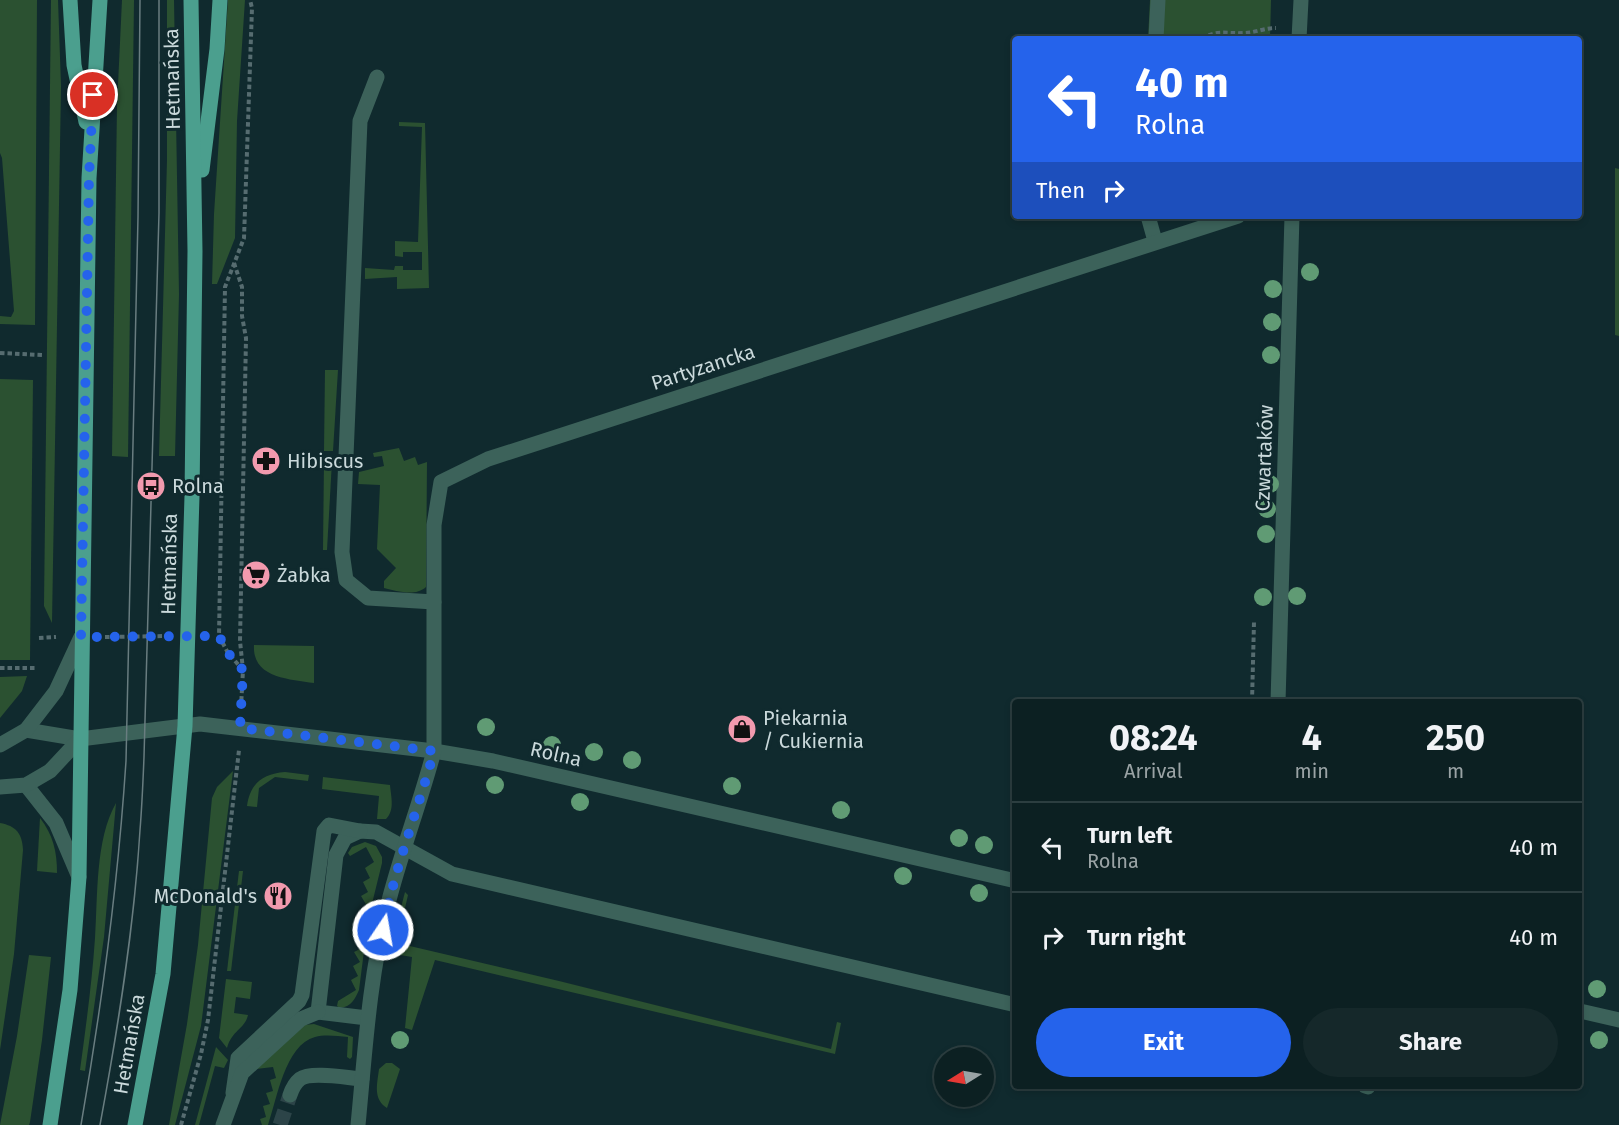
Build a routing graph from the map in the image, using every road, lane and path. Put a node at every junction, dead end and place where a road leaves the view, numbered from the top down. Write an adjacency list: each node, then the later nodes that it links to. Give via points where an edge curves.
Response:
1 (70, 0): 13 (main road, via 74,65)
2 (100, 0): 13 (main road)
3 (191, 0): 17 (main road, Hetmańska)
4 (220, 0): 17 (main road, via 218,49)
5 (250, 0): 19 (path, via 244,238)
6 (1158, 0): 9 (street)
7 (1301, 0): 11 (street)
8 (1277, 28): 10 (path)
9 (1156, 36)
10 (1206, 36)
11 (1299, 36)
12 (378, 77): 22 (street, via 360,121 342,552 346,580 368,598)
13 (90, 142): 25 (main road)
14 (1149, 219): 18 (street)
15 (1228, 219): 18 (street, Partyzancka)
16 (1292, 219): 30 (street, Czwartaków)
17 (195, 226): 23 (main road, Hetmańska)
18 (1155, 241): 22 (street, Partyzancka, via 488,459 441,482 434,525)
19 (234, 263): 24 (path, via 225,287); 29 (path, via 242,287 246,338 240,641)
20 (0, 353): 21 (path)
21 (42, 355)
22 (434, 602): 36 (street, Partyzancka)
23 (188, 636): 24 (path); 25 (path); 31 (main road, Hetmańska)
24 (219, 636): 29 (path)
25 (81, 637): 26 (path); 33 (street, via 56,691); 34 (main road)
26 (39, 638)
27 (0, 668): 28 (path)
28 (36, 668)
29 (243, 670): 32 (path)
30 (1278, 699)
31 (185, 726): 32 (street, Rolna); 34 (street, Rolna); 53 (main road, Hetmańska, via 163,974)
32 (240, 728): 36 (street, Rolna); 54 (path, via 208,1020)
33 (26, 730): 34 (street, Rolna); 35 (street)
34 (80, 739): 37 (street, via 50,771); 41 (main road)
35 (0, 745)
36 (434, 751): 40 (street, Partyzancka); 42 (street, Rolna, via 516,766)
37 (26, 785): 38 (street); 41 (street, via 56,823)
38 (0, 787)
39 (360, 831): 40 (street, via 376,832); 43 (street, via 329,825 324,831); 46 (street, via 345,837 336,855)
40 (405, 847): 44 (street, via 453,874); 47 (street, Partyzancka, via 387,908)
41 (79, 877): 52 (main road, via 70,990)
42 (1012, 880)
43 (302, 995): 46 (street, via 305,1006); 50 (street, via 238,1058)
44 (1012, 1004)
45 (1582, 1011): 48 (street)
46 (318, 1012): 47 (street); 50 (street, via 301,1019 247,1067)
47 (367, 1018): 49 (street, Partyzancka)
48 (1619, 1020)
49 (362, 1078): 51 (street, via 309,1075 294,1085); 56 (street, Partyzancka)
50 (233, 1093): 55 (street)
51 (290, 1095)
52 (51, 1125)
53 (135, 1125)
54 (181, 1125)
55 (223, 1125)
56 (358, 1125)

